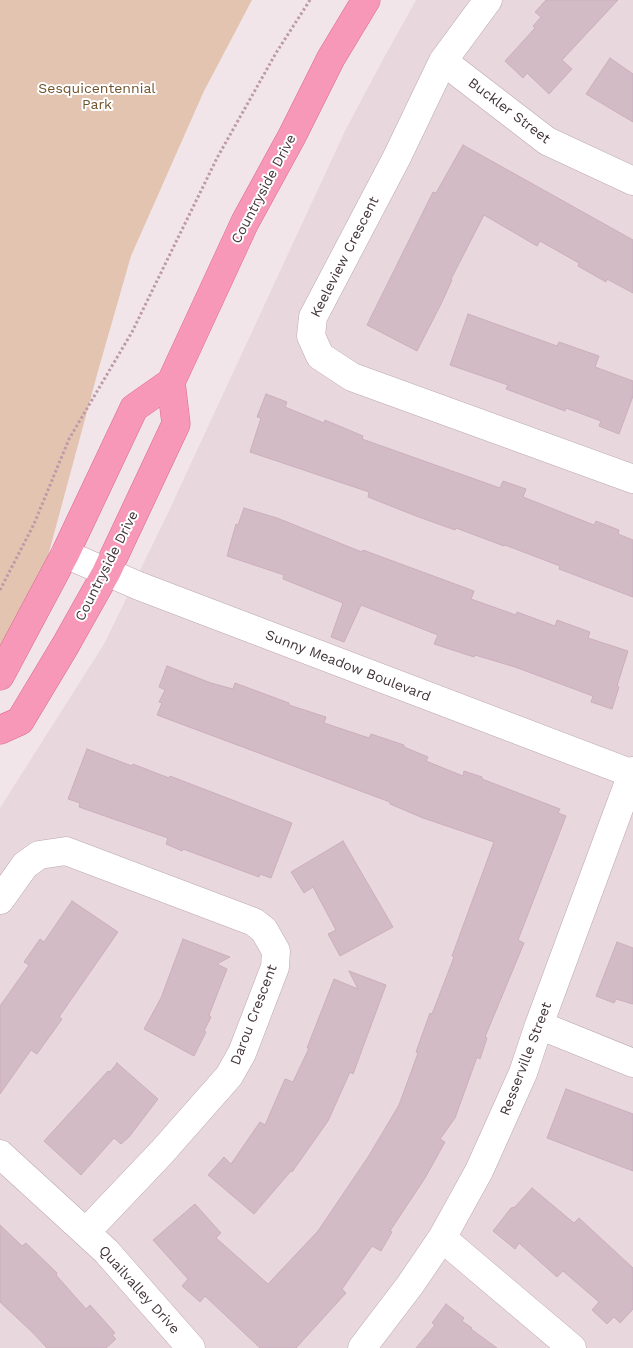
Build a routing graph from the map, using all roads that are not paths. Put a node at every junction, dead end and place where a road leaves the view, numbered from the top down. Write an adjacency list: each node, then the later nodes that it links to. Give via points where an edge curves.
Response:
1 (366, 0): 5 (main road, Countryside Drive, via 331,58 246,222)
2 (488, 0): 3 (street, Keeleview Crescent)
3 (443, 60): 4 (street, Buckler Street, via 547,141); 6 (street, Keeleview Crescent, via 397,157 313,317 311,336 320,356 352,377)
4 (633, 182)
5 (171, 382): 7 (main road, Countryside Drive, via 134,408); 8 (main road, Countryside Drive, via 176,424)
6 (633, 479)
7 (65, 554): 8 (street, Sunny Meadow Boulevard); 9 (main road, Countryside Drive)
8 (106, 573): 10 (main road, Countryside Drive, via 20,720); 11 (street, Sunny Meadow Boulevard)
9 (0, 676)
10 (0, 730)
11 (633, 772): 13 (street, Resserville Street)
12 (0, 900): 16 (street, Darou Crescent, via 25,865 39,854 66,851 254,922 264,930 276,951 275,967 242,1053 229,1076)
13 (539, 1025): 14 (street); 17 (street, Resserville Street, via 523,1073 479,1171)
14 (633, 1063)
15 (0, 1154): 16 (street)
16 (86, 1232): 18 (street, Quailvalley Drive)
17 (442, 1238): 19 (street, Resserville Street); 20 (street)
18 (191, 1348)
19 (362, 1348)
20 (572, 1348)

